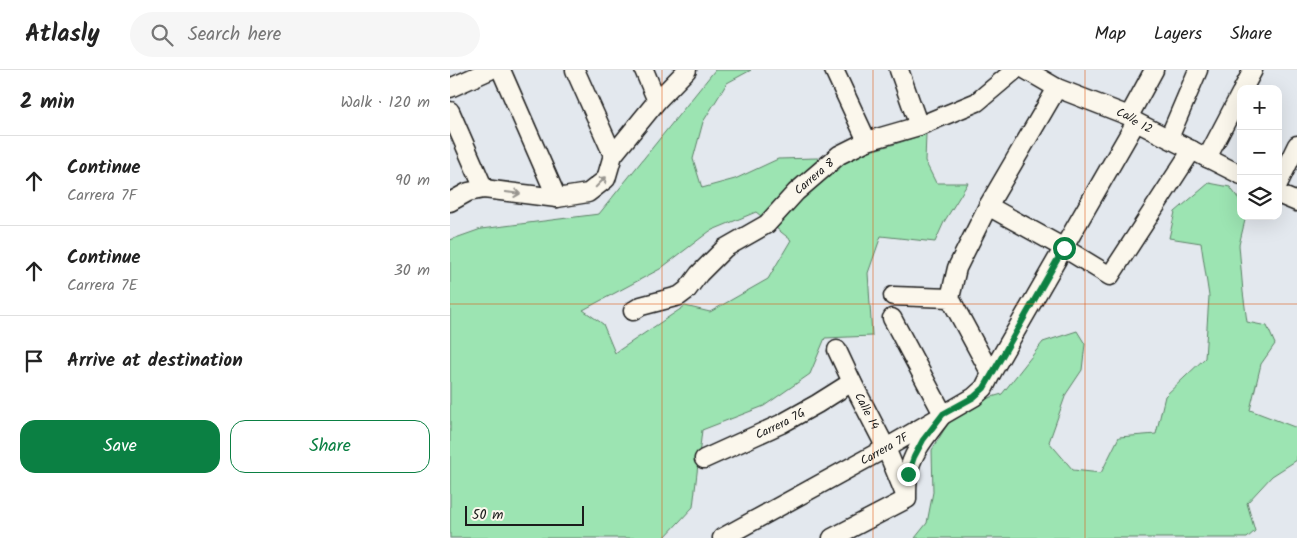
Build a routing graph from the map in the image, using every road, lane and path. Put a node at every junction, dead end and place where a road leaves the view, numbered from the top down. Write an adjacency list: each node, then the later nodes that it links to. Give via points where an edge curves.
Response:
1 (490, 70): 14 (street)
2 (501, 70): 30 (street)
3 (575, 70): 25 (street)
4 (644, 70): 17 (street)
5 (686, 70): 17 (street)
6 (834, 70): 22 (street)
7 (899, 70): 20 (street)
8 (1015, 70): 20 (street, Carrera 8, via 977,102)
9 (1026, 70): 15 (street, Calle 12)
10 (1154, 70): 19 (street, Carrera 7F)
11 (1198, 70): 21 (street)
12 (1253, 70): 13 (street)
13 (1245, 85)
14 (450, 88)
15 (1057, 88): 19 (street, Calle 12); 33 (street)
16 (1237, 99): 24 (street)
17 (657, 101): 25 (street)
18 (450, 111): 28 (street)
19 (1133, 119): 21 (street, Calle 12); 34 (street, Carrera 7F)
20 (919, 126): 22 (street, Carrera 8)
21 (1169, 138): 24 (street, Calle 12)
22 (867, 141): 37 (street, Carrera 8, via 839,155 796,192 767,224 725,248 679,296)
23 (1297, 145): 27 (street)
24 (1200, 154): 26 (street, Calle 12); 34 (street, via 1110,276)
25 (613, 155): 30 (street, one-way to 25, via 588,193 606,179)
26 (1237, 173)
27 (1282, 176)
28 (484, 189): 30 (street, one-way to 30); 31 (street, via 468,192)
29 (1282, 196): 32 (street)
30 (557, 198)
31 (450, 202)
32 (1297, 202)
33 (988, 206): 34 (street); 36 (street, via 957,268)
34 (1064, 248): 40 (street, Carrera 7F)
35 (892, 296): 36 (street)
36 (950, 298): 40 (street)
37 (633, 311)
38 (892, 318): 42 (street)
39 (838, 350): 41 (street, Calle 14)
40 (991, 374): 42 (street, Carrera 7F, via 984,388 974,397)
41 (852, 382): 43 (street, Calle 14); 44 (street, Carrera 7G, via 781,424)
42 (943, 414): 43 (street, Carrera 7F); 45 (street, via 914,457 908,474)
43 (886, 448): 45 (street, Calle 14); 46 (street, Carrera 7F)
44 (704, 459)
45 (907, 498): 47 (street)
46 (722, 538)
47 (832, 538)

